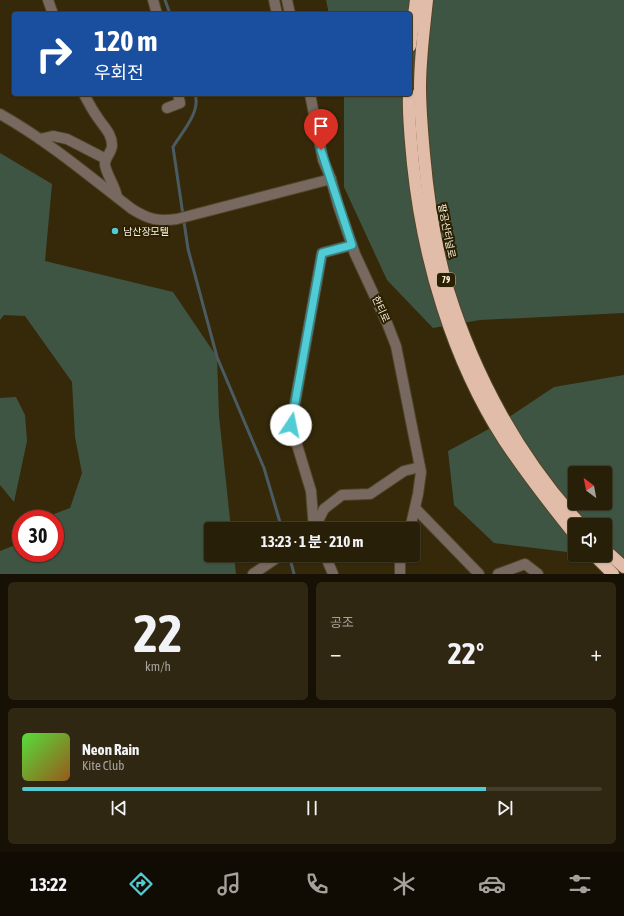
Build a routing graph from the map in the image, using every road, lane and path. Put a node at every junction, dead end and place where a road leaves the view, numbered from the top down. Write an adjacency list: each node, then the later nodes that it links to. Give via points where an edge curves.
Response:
1 (48, 0): 7 (street)
2 (153, 0): 8 (street)
3 (274, 0): 9 (street)
4 (288, 0): 10 (street)
5 (416, 0): 11 (highway)
6 (427, 0): 25 (highway, 팔공산터널로 / 79, via 420,87 423,136 428,194 448,291 483,380 507,426)
7 (52, 12)
8 (156, 12)
9 (277, 12)
10 (290, 12)
11 (412, 31)
12 (85, 96): 19 (street, via 111,139 111,152)
13 (178, 96): 16 (street, via 180,103)
14 (310, 96): 20 (street, 한티로, via 320,147)
15 (409, 96): 29 (highway, 79, via 417,197 428,256 443,309 477,391 504,440)
16 (167, 108)
17 (0, 114): 18 (street)
18 (40, 138): 19 (street, via 53,136 67,139); 21 (street)
19 (106, 159): 21 (street, via 105,164)
20 (331, 179): 21 (street, via 171,220 151,219); 22 (street, 한티로)
21 (117, 197)
22 (352, 245): 23 (street, 한티로, via 396,346); 26 (street, via 322,253 291,425 311,491)
23 (420, 467): 24 (street, 한티로); 27 (street, via 404,471 370,494 342,495 324,509)
24 (415, 508): 28 (street, 한티로); 39 (street)
25 (576, 518)
26 (313, 522)
27 (318, 522)
28 (412, 522)
29 (568, 526)
30 (612, 556): 35 (highway)
31 (270, 562): 36 (street)
32 (328, 562): 37 (street)
33 (400, 562): 38 (street)
34 (601, 562): 42 (highway)
35 (624, 567)
36 (252, 574)
37 (333, 574)
38 (400, 574)
39 (479, 574)
40 (498, 574): 41 (street, via 525,564)
41 (538, 574)
42 (613, 574)

